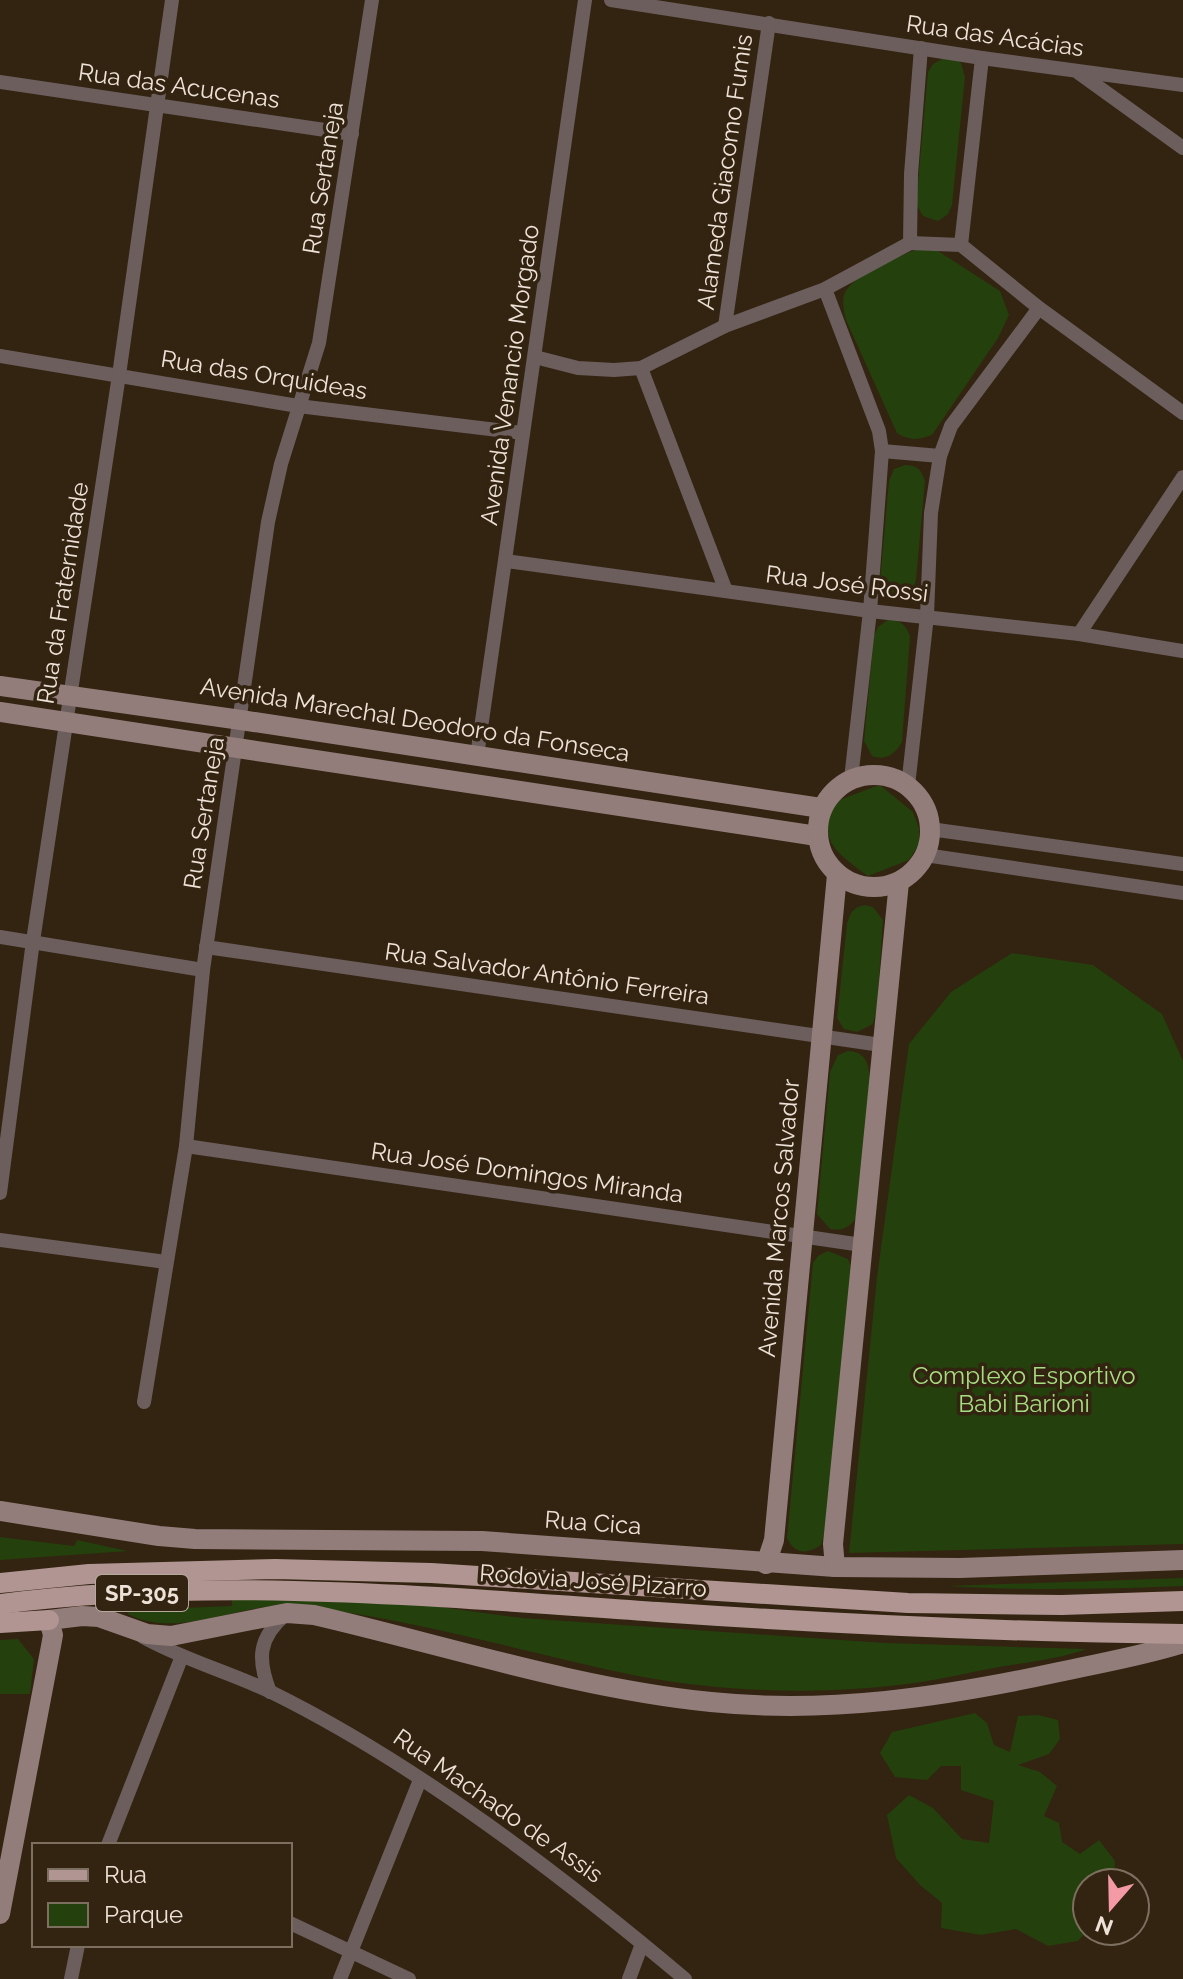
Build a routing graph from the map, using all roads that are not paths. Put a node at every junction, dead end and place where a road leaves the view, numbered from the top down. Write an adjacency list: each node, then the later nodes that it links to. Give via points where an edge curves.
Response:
1 (172, 0): 11 (street, Rua da Fraternidade)
2 (372, 0): 12 (street, Rua Sertaneja)
3 (585, 0): 20 (street, Avenida Venancio Morgado)
4 (611, 0): 5 (street, Rua das Acácias)
5 (769, 23): 6 (street, Rua das Acácias); 18 (street, Alameda Giacomo Fumis)
6 (921, 48): 7 (street, Rua das Acácias); 14 (street)
7 (982, 58): 8 (street, Rua das Acácias); 15 (street)
8 (1075, 70): 10 (street, Rua das Acácias); 13 (street)
9 (0, 82): 11 (street, Rua das Acucenas)
10 (1183, 85)
11 (156, 105): 12 (street, Rua das Acucenas); 22 (street, Rua da Fraternidade)
12 (352, 134): 23 (street, Rua Sertaneja, via 319,343)
13 (1183, 148)
14 (910, 243): 15 (street); 16 (street)
15 (961, 245): 17 (street)
16 (825, 289): 18 (street); 26 (street)
17 (1039, 308): 24 (street); 27 (street, via 951,426)
18 (725, 326): 21 (street)
19 (0, 356): 22 (street, Rua das Orquideas)
20 (535, 357): 21 (street, via 578,368); 25 (street, Avenida Venancio Morgado)
21 (641, 368): 30 (street)
22 (119, 375): 23 (street, Rua das Orquideas); 36 (street, Rua da Fraternidade)
23 (298, 406): 25 (street, Rua das Orquideas); 38 (street, Rua Sertaneja, via 268,522)
24 (1183, 413)
25 (523, 433): 29 (street, Avenida Venancio Morgado)
26 (882, 451): 27 (street); 31 (street)
27 (940, 456): 32 (street, via 931,513)
28 (1183, 477): 33 (street)
29 (506, 561): 30 (street, Rua José Rossi); 41 (street, Avenida Venancio Morgado)
30 (726, 591): 31 (street, Rua José Rossi)
31 (870, 611): 32 (street, Rua José Rossi); 42 (street)
32 (927, 616): 33 (street, Rua José Rossi); 43 (street)
33 (1079, 634): 34 (street, Rua José Rossi)
34 (1183, 651)
35 (0, 686): 36 (street, Avenida Marechal Deodoro da Fonseca)
36 (69, 696): 38 (street, Avenida Marechal Deodoro da Fonseca); 39 (street, Rua da Fraternidade)
37 (0, 712): 39 (street)
38 (241, 720): 40 (street, Rua Sertaneja); 41 (street, Avenida Marechal Deodoro da Fonseca)
39 (64, 723): 40 (street); 53 (street, Rua da Fraternidade)
40 (237, 747): 46 (street); 54 (street, Rua Sertaneja)
41 (477, 756): 44 (street, Avenida Marechal Deodoro da Fonseca)
42 (851, 779): 43 (street, via 880,775); 44 (street)
43 (908, 786): 45 (street, via 920,798)
44 (821, 808): 46 (street)
45 (930, 829): 47 (street); 48 (street)
46 (817, 836): 49 (street, via 823,858)
47 (925, 855): 50 (street); 51 (street)
48 (1183, 864)
49 (837, 875): 50 (street, via 861,886); 56 (street, Avenida Marcos Salvador)
50 (899, 882): 57 (street)
51 (1183, 893)
52 (0, 937): 53 (street)
53 (33, 941): 55 (street); 59 (street, Rua da Fraternidade)
54 (206, 947): 55 (street, Rua Sertaneja); 56 (street, Rua Salvador Antônio Ferreira)
55 (203, 970): 58 (street, Rua Sertaneja)
56 (822, 1037): 57 (street, Rua Salvador Antônio Ferreira); 60 (street, Avenida Marcos Salvador)
57 (881, 1045): 62 (street)
58 (186, 1146): 60 (street, Rua José Domingos Miranda); 63 (street, Rua Sertaneja)
59 (0, 1193)
60 (803, 1236): 62 (street, Rua José Domingos Miranda); 67 (street, Avenida Marcos Salvador, via 774,1540)
61 (0, 1240): 63 (street)
62 (862, 1245): 68 (street)
63 (166, 1262): 64 (street, Rua Sertaneja)
64 (144, 1402)
65 (0, 1511): 67 (street, Rua Cica, via 195,1539 482,1541)
66 (1183, 1560): 68 (street, Rua Cica)
67 (766, 1564): 68 (street, Rua Cica)
68 (835, 1567)
69 (0, 1583): 70 (main road, Rodovia José Pizarro, via 89,1574 289,1569 431,1573 851,1601)
70 (1183, 1601)
71 (0, 1604): 76 (main road, Rodovia José Pizarro / SP-305, via 158,1592 285,1591 884,1627)
72 (287, 1613): 75 (street, via 188,1634 158,1636); 77 (street, via 314,1615 632,1691 780,1706 841,1706 978,1690); 79 (street, via 269,1629 264,1646 262,1664)
73 (49, 1620): 74 (main road); 75 (street, via 99,1617); 82 (street, via 53,1635)
74 (0, 1623)
75 (127, 1628): 78 (street, Rua Machado de Assis)
76 (1183, 1634)
77 (1183, 1643)
78 (182, 1656): 79 (street, Rua Machado de Assis); 81 (street)
79 (270, 1692): 80 (street, Rua Machado de Assis)
80 (420, 1780): 84 (street, Rua Machado de Assis, via 526,1853); 86 (street)
81 (109, 1842)
82 (0, 1914)
83 (292, 1924): 86 (street)
84 (642, 1944): 90 (street); 91 (street, Rua Machado de Assis)
85 (78, 1947): 87 (street)
86 (352, 1952): 88 (street); 89 (street)
87 (71, 1979)
88 (340, 1979)
89 (409, 1979)
90 (629, 1979)
91 (685, 1979)

